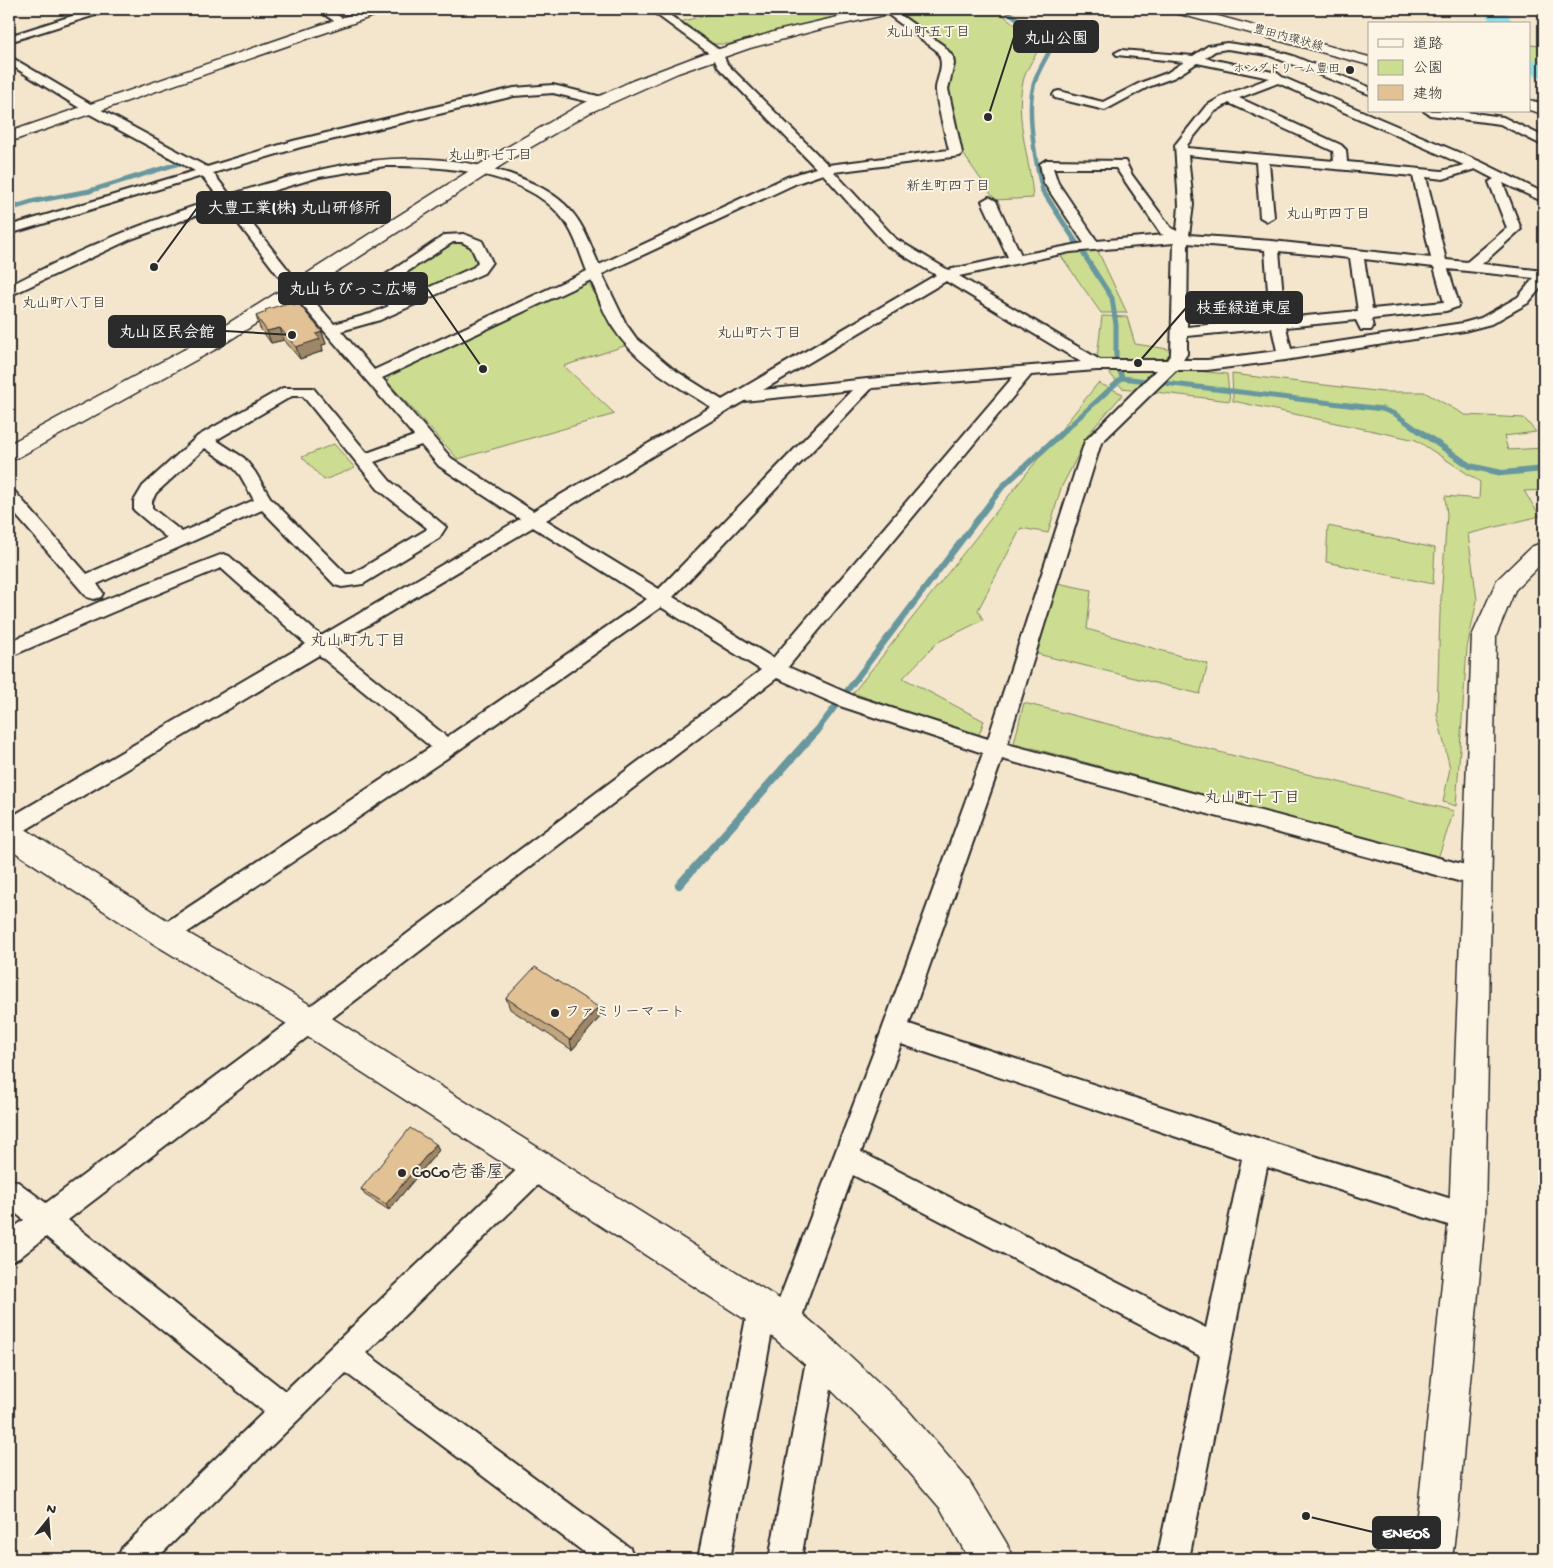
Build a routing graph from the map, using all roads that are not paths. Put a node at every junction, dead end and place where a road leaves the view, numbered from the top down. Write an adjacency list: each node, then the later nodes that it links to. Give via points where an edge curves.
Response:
1 (104, 9): 9 (street)
2 (321, 9): 8 (street)
3 (380, 9): 8 (street)
4 (656, 9): 11 (street)
5 (890, 9): 11 (street, via 837,20); 33 (street, via 947,57 942,89 956,153)
6 (1177, 9): 15 (street, 豊田内環状線)
7 (1202, 9): 12 (street, 豊田内環状線)
8 (343, 22): 24 (street)
9 (9, 39)
10 (1121, 53): 14 (street)
11 (718, 54): 21 (street); 33 (street, via 722,64)
12 (1368, 54)
13 (9, 58): 24 (street)
14 (1194, 59): 16 (street); 17 (street, via 1217,47 1227,46 1269,52); 18 (street, via 1171,75 1105,106)
15 (1368, 61)
16 (1278, 78): 20 (street); 31 (street)
17 (1368, 91)
18 (1059, 95)
19 (1530, 97): 22 (street)
20 (1229, 98): 29 (street, via 1210,109 1181,145); 32 (street, via 1337,148)
21 (602, 100): 34 (street); 35 (street, via 553,89 514,92 297,144)
22 (1544, 101)
23 (1530, 105): 25 (street)
24 (90, 109): 27 (street); 35 (street)
25 (1544, 109)
26 (1438, 112): 28 (street, via 1503,120)
27 (9, 137)
28 (1544, 142)
29 (1181, 151): 30 (street); 43 (street, via 1185,210)
30 (1262, 159): 32 (street); 41 (street)
31 (1476, 165): 36 (street, via 1443,175); 38 (street)
32 (1341, 166): 36 (street)
33 (825, 168): 50 (street, via 792,180); 52 (street, via 891,242)
34 (482, 170): 39 (street, via 411,162 362,164 302,176); 50 (street, via 517,181 538,192 570,217 578,229); 53 (street)
35 (204, 171): 39 (street); 42 (street)
36 (1419, 173): 48 (street)
37 (1496, 182): 49 (street, via 1514,230)
38 (1544, 198)
39 (226, 200): 53 (street); 54 (street, via 101,246)
40 (989, 201): 47 (street)
41 (1268, 217)
42 (9, 230)
43 (1181, 238): 44 (street); 44 (street, via 1166,231 1120,164 1046,164 1051,183); 45 (street); 59 (street)
44 (1090, 245): 47 (street)
45 (1272, 245): 46 (street); 57 (street)
46 (1356, 254): 48 (street); 56 (street)
47 (1016, 260): 52 (street)
48 (1440, 263): 49 (street); 56 (street, via 1452,304)
49 (1471, 266): 51 (street)
50 (594, 272): 65 (street); 68 (street, via 620,328 632,342 660,368)
51 (1544, 275): 60 (street, via 1524,300 1486,321)
52 (946, 276): 63 (street); 67 (street)
53 (296, 289): 58 (street); 71 (street, via 209,344)
54 (9, 292)
55 (400, 306): 55 (street, via 479,270 485,262 480,248 467,238 450,238 385,280 380,291); 58 (street)
56 (1366, 315): 57 (street); 60 (street, via 1362,319)
57 (1278, 323): 59 (street); 61 (street)
58 (332, 329): 65 (street)
59 (1181, 332): 62 (street, via 1179,354)
60 (1371, 342): 61 (street)
61 (1285, 355): 62 (street, via 1207,364)
62 (1173, 364): 63 (street); 85 (street, via 1093,441)
63 (1099, 365): 64 (street)
64 (1027, 370): 66 (street); 83 (street)
65 (372, 377): 69 (street)
66 (867, 384): 67 (street); 79 (street)
67 (739, 397): 68 (street)
68 (722, 407): 75 (street)
69 (424, 438): 72 (street); 75 (street, via 444,462)
70 (204, 440): 72 (street, via 289,391 307,391); 74 (street, via 238,462); 76 (street, via 149,490 143,501 143,510)
71 (9, 453)
72 (363, 460): 74 (street, via 384,485 437,527 433,534 356,580 342,581)
73 (9, 496): 78 (street)
74 (264, 502): 76 (street)
75 (532, 519): 79 (street); 81 (street)
76 (180, 539): 78 (street)
77 (1544, 550): 88 (street, via 1505,586 1484,636)
78 (84, 582): 80 (street)
79 (660, 599): 83 (street); 84 (street)
80 (106, 607): 81 (street, via 223,560); 82 (street)
81 (319, 645): 84 (street); 86 (street)
82 (9, 650)
83 (775, 669): 85 (street, via 847,701); 90 (street)
84 (446, 748): 89 (street)
85 (995, 749): 88 (street); 91 (street)
86 (9, 829)
87 (9, 833): 89 (street)
88 (1477, 876): 96 (street)
89 (165, 935): 90 (street)
90 (308, 1020): 94 (street); 97 (street)
91 (894, 1030): 92 (street); 93 (street)
92 (1257, 1151): 96 (street); 100 (street)
93 (846, 1158): 99 (street, via 793,1300); 100 (street)
94 (539, 1166): 99 (street); 101 (street)
95 (9, 1191): 97 (street)
96 (1467, 1216): 110 (street)
97 (44, 1220): 98 (street); 103 (street)
98 (9, 1248)
99 (774, 1316): 102 (street); 106 (street, via 747,1396)
100 (1216, 1349): 109 (street)
101 (345, 1355): 103 (street); 105 (street)
102 (822, 1355): 107 (street); 108 (street, via 893,1423 955,1495)
103 (287, 1411): 104 (street)
104 (133, 1559)
105 (619, 1559)
106 (714, 1559)
107 (785, 1559)
108 (992, 1559)
109 (1173, 1559)
110 (1431, 1559)

